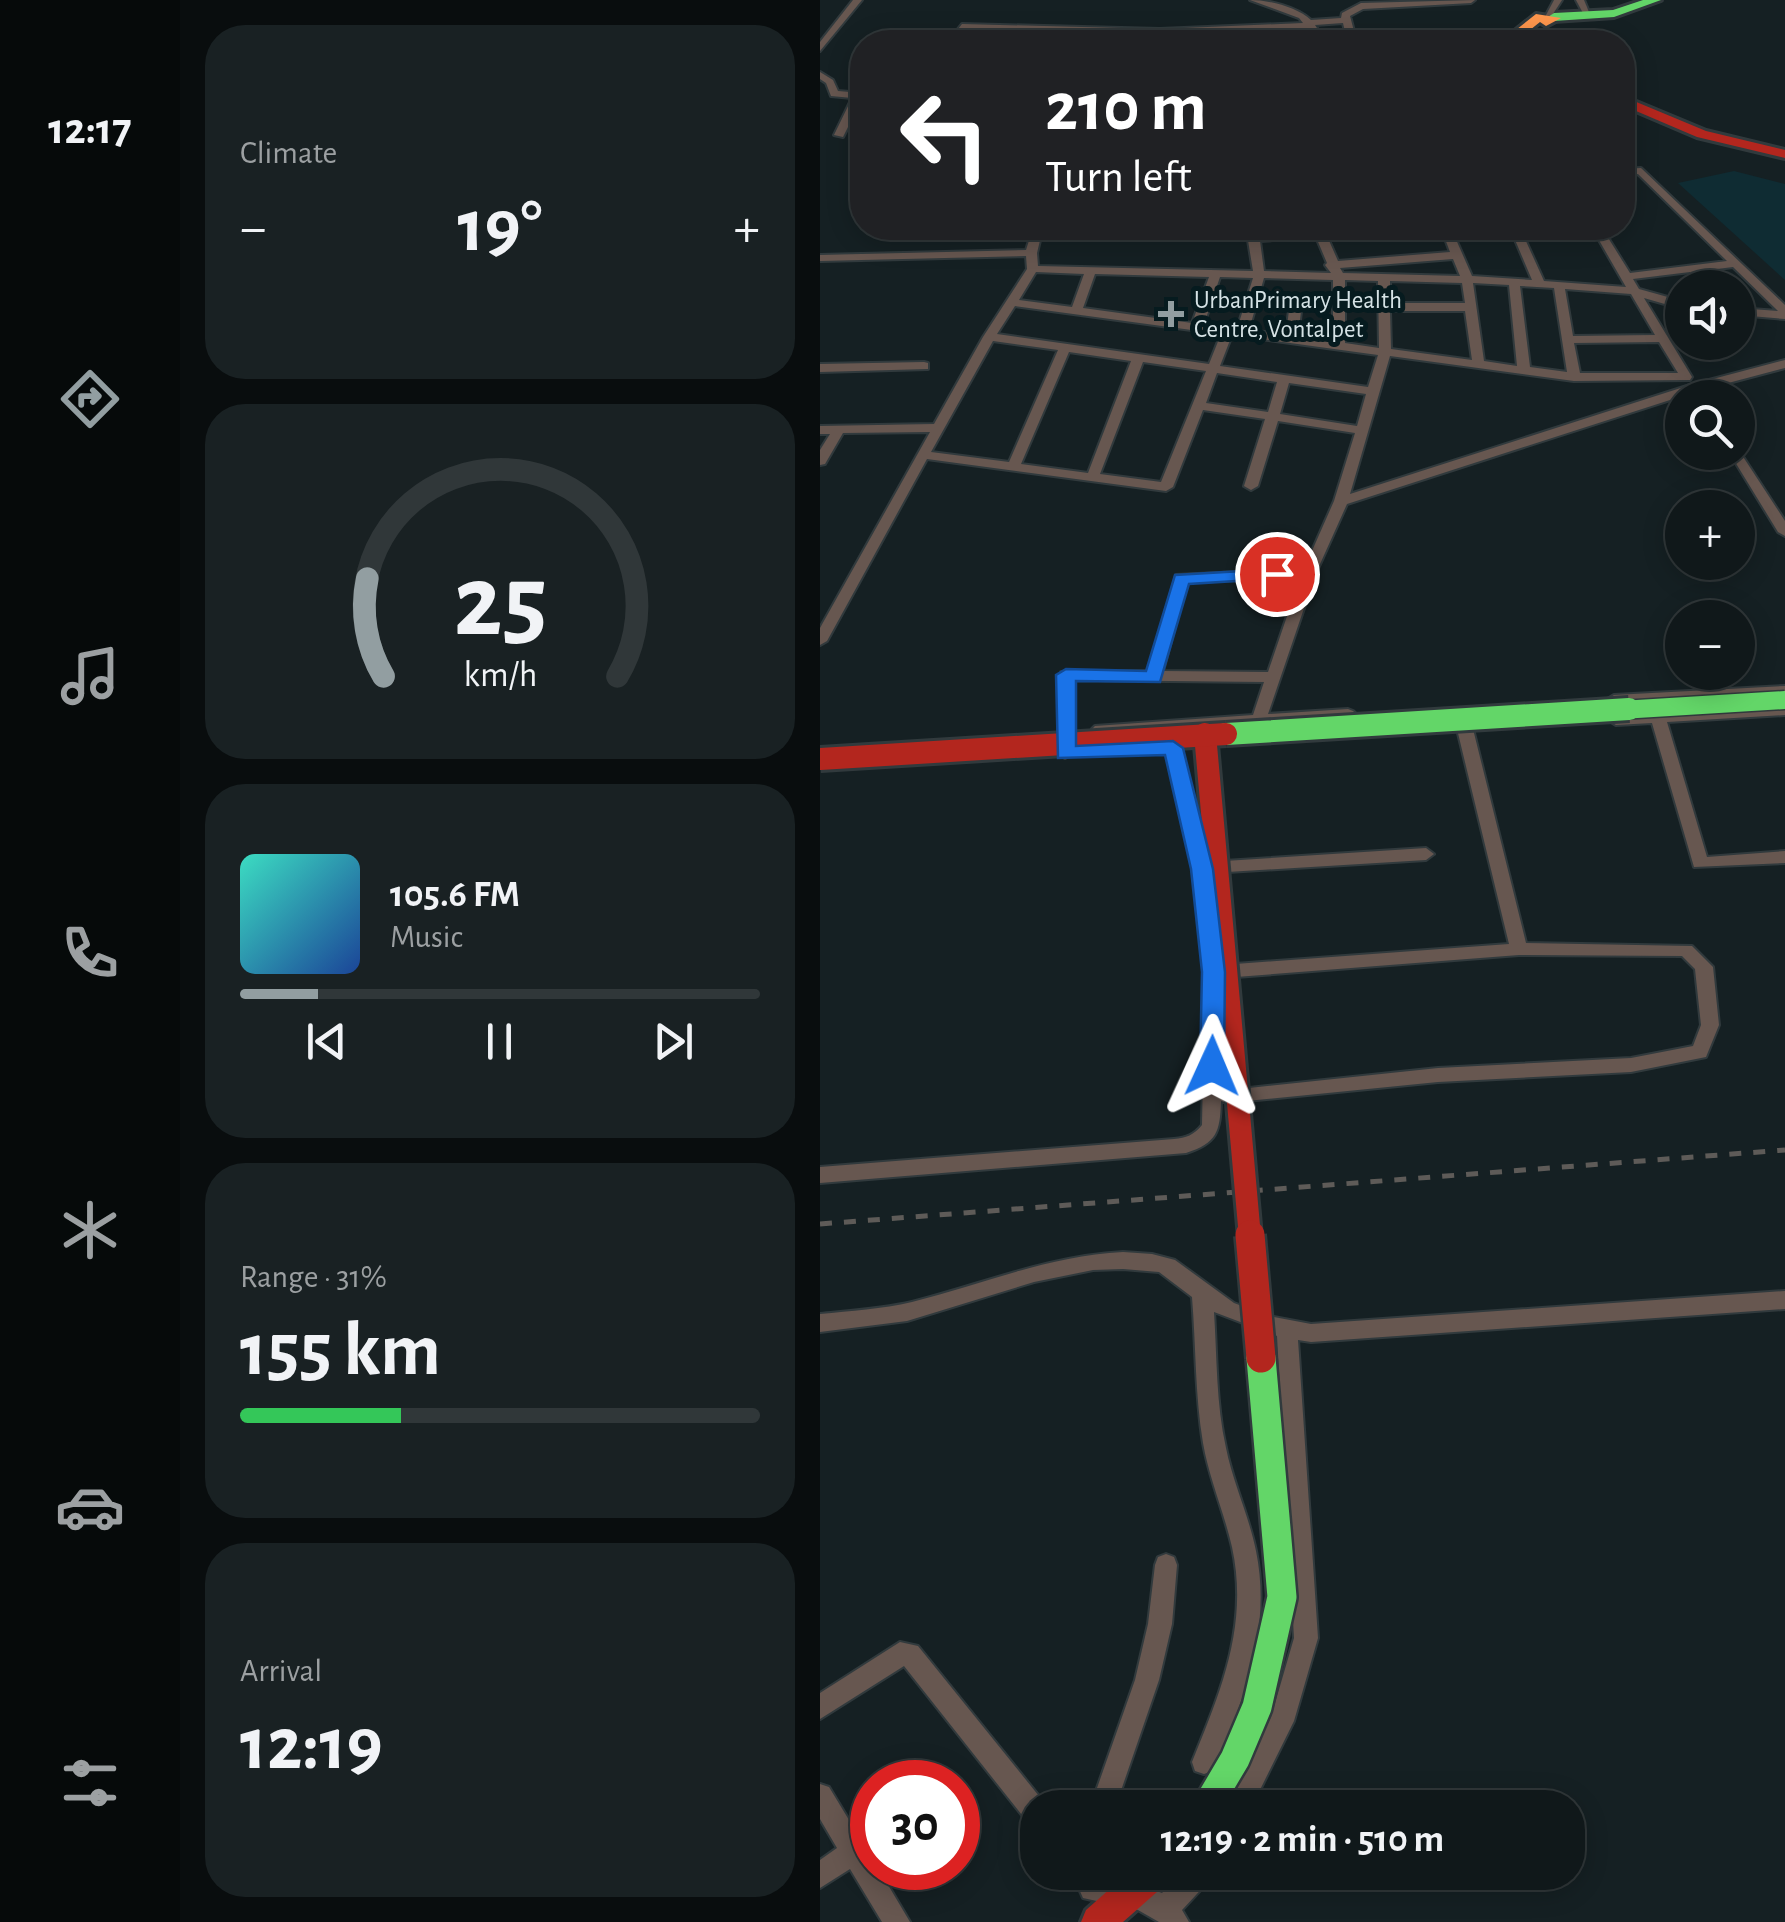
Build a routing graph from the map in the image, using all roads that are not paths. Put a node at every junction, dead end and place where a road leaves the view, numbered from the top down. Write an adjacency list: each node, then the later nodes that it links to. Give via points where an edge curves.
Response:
1 (858, 0): 15 (street)
2 (1254, 0): 8 (street)
3 (1410, 0): 4 (street); 7 (street, via 1361,6)
4 (1470, 0)
5 (1655, 0): 6 (main road, via 1619,12)
6 (1584, 7): 9 (main road)
7 (1345, 20): 8 (street); 14 (street)
8 (1309, 24): 12 (street); 13 (street)
9 (1537, 27)
10 (960, 30): 11 (street)
11 (1081, 30)
12 (1197, 30)
13 (1313, 30)
14 (1351, 30)
15 (820, 48)
16 (820, 76): 17 (street, via 831,92)
17 (850, 95)
18 (1635, 107): 21 (main road)
19 (850, 115): 20 (street)
20 (839, 135)
21 (1785, 157)
22 (1635, 171): 32 (street)
23 (1035, 240): 29 (street)
24 (1253, 240): 39 (street)
25 (1322, 240): 33 (street)
26 (1451, 240): 30 (street)
27 (1520, 240): 45 (street)
28 (1603, 240): 40 (street)
29 (1032, 253): 31 (street); 34 (street)
30 (1458, 256): 33 (street); 42 (street)
31 (820, 258)
32 (1736, 263): 36 (street); 57 (street)
33 (1331, 265): 41 (street)
34 (1033, 269): 35 (street); 52 (street)
35 (1091, 270): 38 (street); 55 (street)
36 (1694, 270)
37 (1665, 273): 40 (street)
38 (1215, 275): 39 (street); 58 (street)
39 (1259, 276): 41 (street); 48 (street)
40 (1626, 277): 47 (street)
41 (1339, 278): 43 (street); 50 (street)
42 (1467, 279): 43 (street); 44 (street); 53 (street)
43 (1384, 280): 54 (street)
44 (1514, 282): 45 (street); 73 (street)
45 (1540, 284): 46 (street)
46 (1559, 286): 47 (street); 63 (street)
47 (1634, 291): 51 (street); 61 (street)
48 (1254, 298): 49 (street); 59 (street)
49 (1296, 300): 50 (street); 62 (street)
50 (1340, 300): 65 (street)
51 (1665, 300)
52 (1014, 303): 55 (street); 60 (street)
53 (1470, 306): 54 (street); 70 (street)
54 (1386, 307): 66 (street)
55 (1076, 310): 58 (street)
56 (1755, 312): 57 (street)
57 (1785, 313)
58 (1198, 326): 59 (street)
59 (1235, 332): 62 (street); 71 (street)
60 (989, 337): 64 (street); 83 (street)
61 (1662, 338): 63 (street); 76 (street)
62 (1292, 340): 65 (street)
63 (1569, 340): 74 (street)
64 (1066, 346): 67 (street); 89 (street)
65 (1340, 346): 66 (street)
66 (1386, 352): 70 (street); 79 (street)
67 (1140, 357): 71 (street); 91 (street)
68 (1785, 364): 77 (street)
69 (924, 366): 72 (street)
70 (1479, 366): 73 (street)
71 (1215, 367): 75 (street); 81 (street)
72 (820, 368)
73 (1524, 372): 74 (street)
74 (1574, 377): 78 (street)
75 (1285, 378): 79 (street); 82 (street)
76 (1689, 380)
77 (1721, 380)
78 (1665, 385)
79 (1370, 391): 86 (street)
80 (1665, 396): 93 (street)
81 (1197, 406): 82 (street); 91 (street, via 1166,487)
82 (1274, 418): 86 (street); 92 (street)
83 (937, 428): 84 (street); 87 (street)
84 (839, 429): 85 (street); 88 (street)
85 (820, 430)
86 (1359, 430): 93 (street)
87 (923, 456): 89 (street); 96 (street)
88 (820, 460)
89 (1014, 466): 91 (street)
90 (1745, 470): 94 (street)
91 (1092, 479)
92 (1252, 486)
93 (1341, 500): 95 (street)
94 (1785, 532)
95 (1309, 573): 97 (street); 98 (street, via 1181,578)
96 (820, 641)
97 (1271, 677): 98 (street); 103 (street)
98 (1154, 678): 105 (street, via 1066,675)
99 (1785, 690): 103 (street)
100 (1785, 700): 106 (main road, bridge)
101 (1785, 710): 102 (street)
102 (1658, 717): 104 (street); 113 (street, via 1700,864)
103 (1259, 718): 105 (street); 107 (street)
104 (1466, 729): 107 (street); 115 (street)
105 (1065, 732): 108 (street); 110 (street)
106 (1206, 734): 111 (main road, bridge); 127 (main road, bridge, via 1282,1596 1267,1679)
107 (1254, 738): 109 (street)
108 (820, 747)
109 (1173, 748): 110 (street); 114 (street)
110 (1066, 753): 111 (street)
111 (820, 762)
112 (1426, 854): 114 (street)
113 (1785, 857)
114 (1202, 869): 116 (street)
115 (1518, 948): 116 (street); 117 (street, via 1686,950 1704,967 1710,1026 1700,1052 1631,1066 1454,1074)
116 (1214, 972): 117 (street)
117 (1212, 1097): 118 (street, via 1211,1125 1192,1145)
118 (820, 1175)
119 (1202, 1294): 121 (street, via 1180,1273 1153,1262 1096,1264 1015,1278 916,1310); 122 (street); 125 (street, via 1213,1438 1246,1556 1252,1607 1232,1702)
120 (1785, 1300): 122 (street)
121 (820, 1323)
122 (1286, 1331): 128 (street, via 1306,1638 1282,1721)
123 (1166, 1565): 126 (street, via 1147,1680)
124 (820, 1707): 129 (street, via 900,1654 910,1654)
125 (1204, 1762)
126 (1108, 1790)
127 (1216, 1790)
128 (1246, 1790)
129 (1020, 1792)
130 (820, 1796): 131 (street)
131 (850, 1845)
132 (850, 1854): 133 (street)
133 (820, 1875)
134 (878, 1890): 140 (street)
135 (1100, 1890): 138 (street)
136 (1136, 1890): 138 (main road)
137 (1188, 1890): 139 (street)
138 (1132, 1894): 139 (street); 141 (main road)
139 (1171, 1915)
140 (897, 1922)
141 (1098, 1922)

